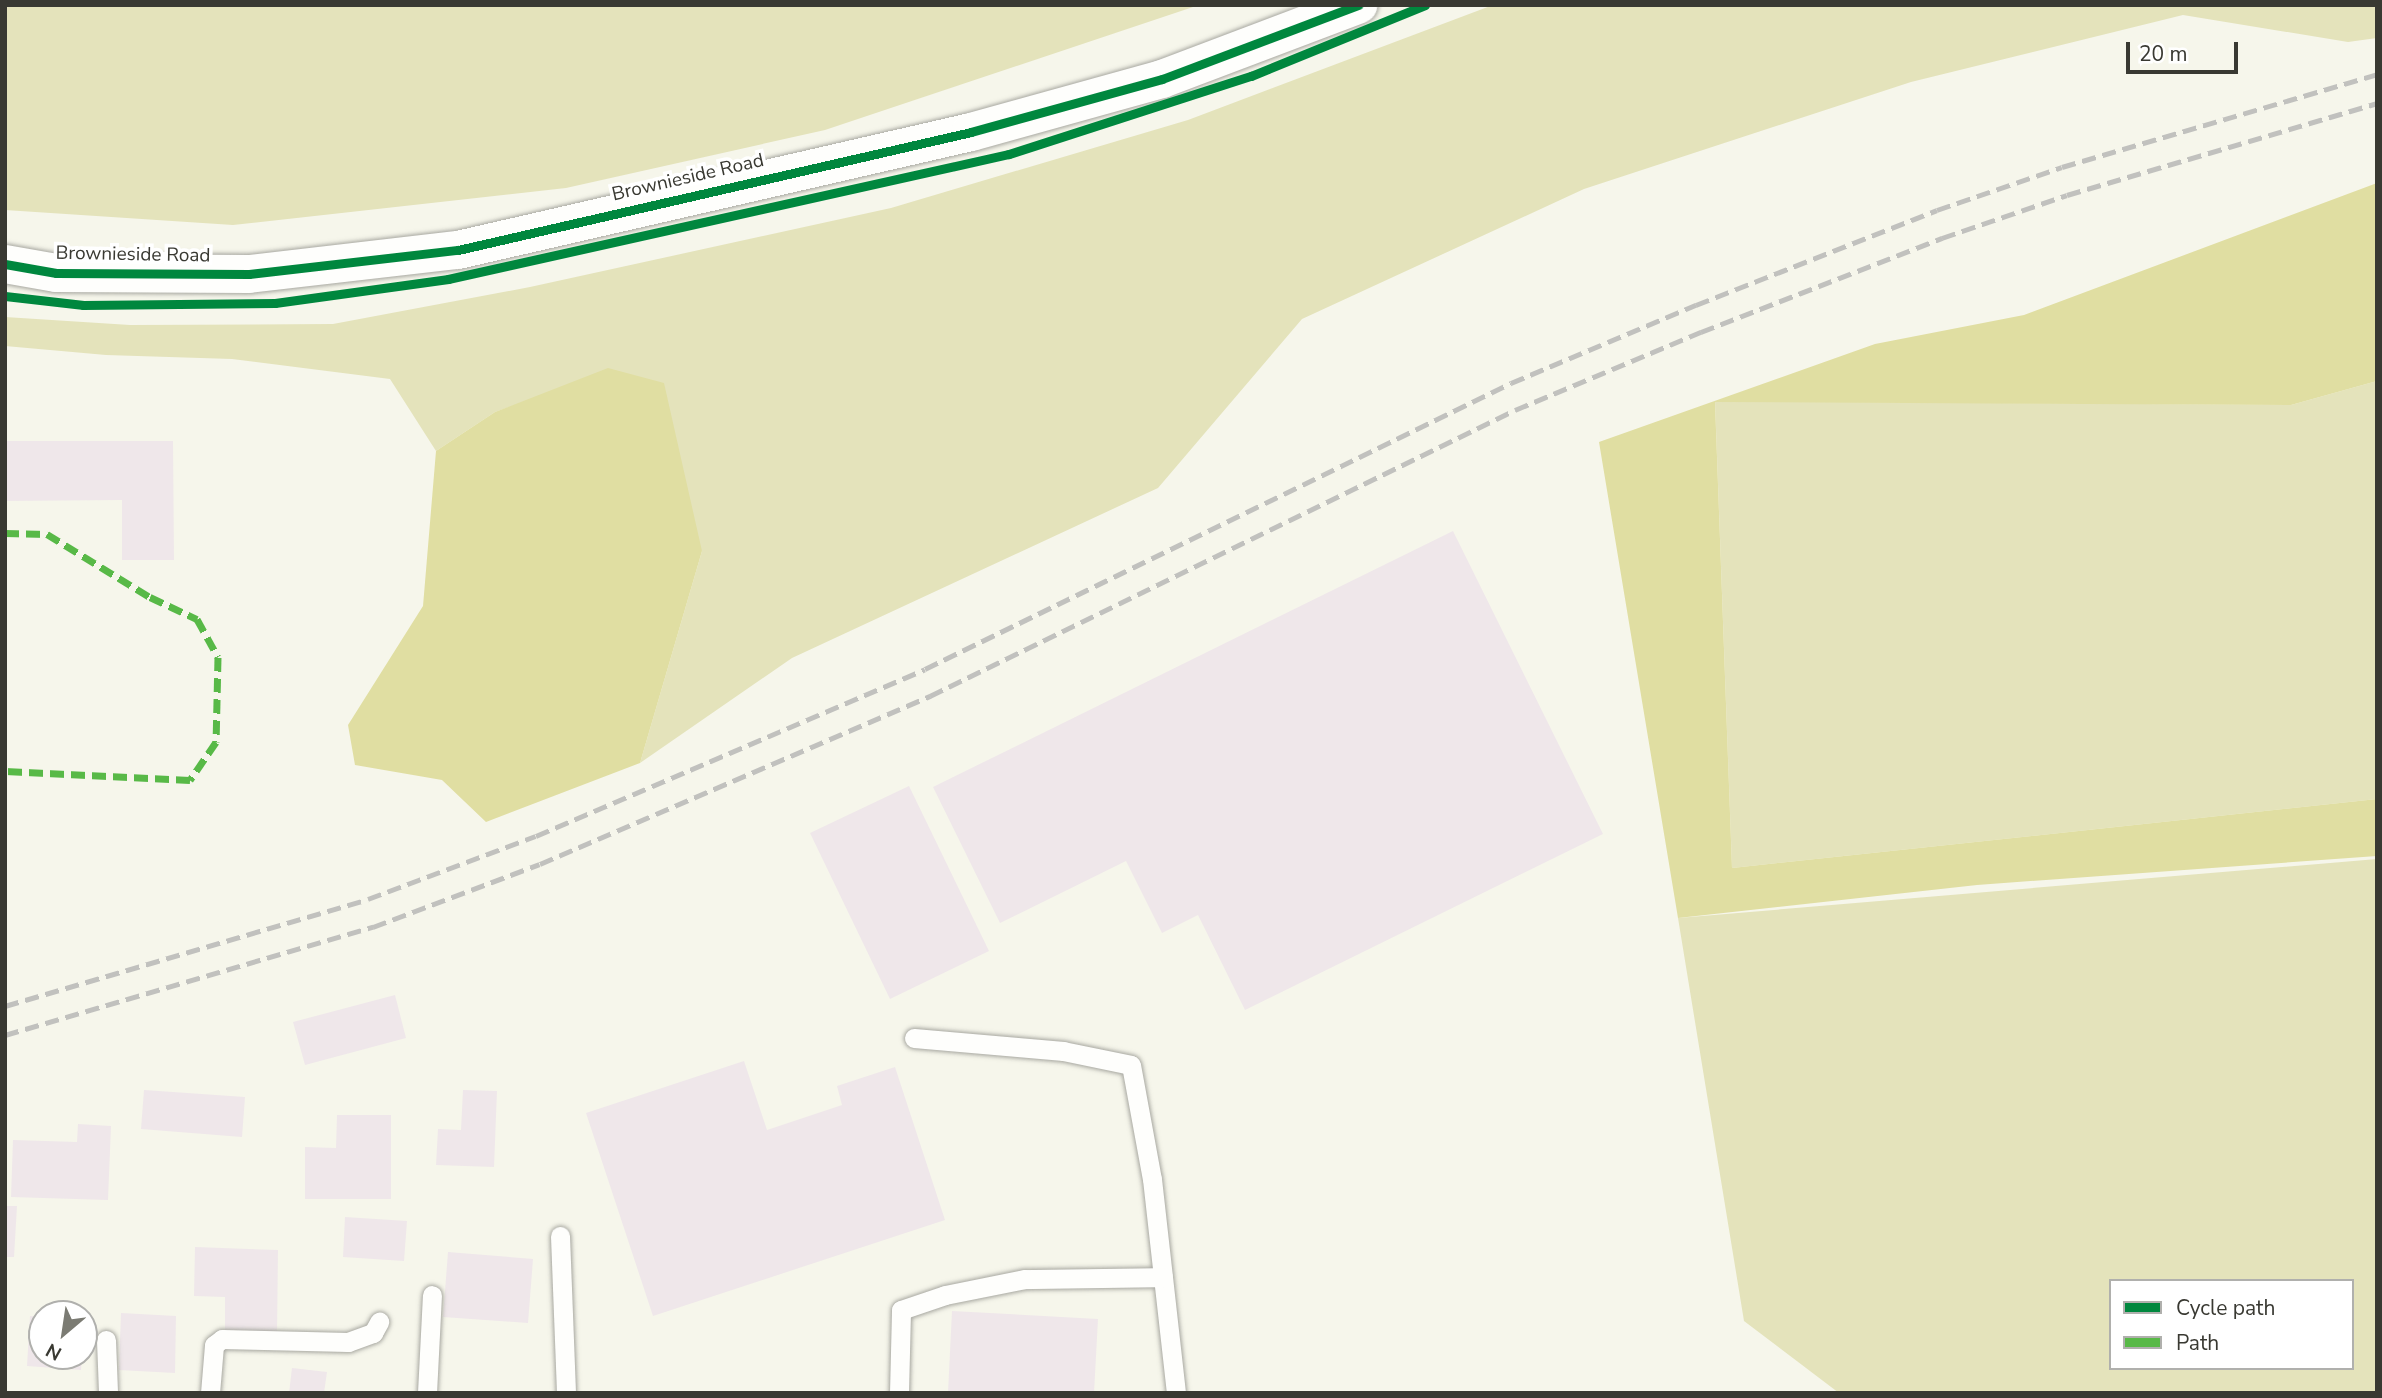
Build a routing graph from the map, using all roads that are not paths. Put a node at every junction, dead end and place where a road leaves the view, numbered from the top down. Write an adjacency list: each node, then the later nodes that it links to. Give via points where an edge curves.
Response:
1 (1358, 5): 2 (street, Brownieside Road, via 1162,79 971,132 458,250 249,274 55,273)
2 (5, 264)
3 (914, 1038): 5 (lane, via 1063,1051 1131,1065 1152,1179)
4 (560, 1236): 12 (lane)
5 (1163, 1277): 13 (lane, via 1025,1279 945,1295 901,1310); 14 (lane)
6 (432, 1295): 11 (lane)
7 (379, 1322): 10 (lane, via 373,1333 348,1342 222,1339 214,1345)
8 (107, 1340): 9 (lane)
9 (108, 1393)
10 (210, 1393)
11 (427, 1393)
12 (566, 1393)
13 (899, 1393)
14 (1176, 1393)

